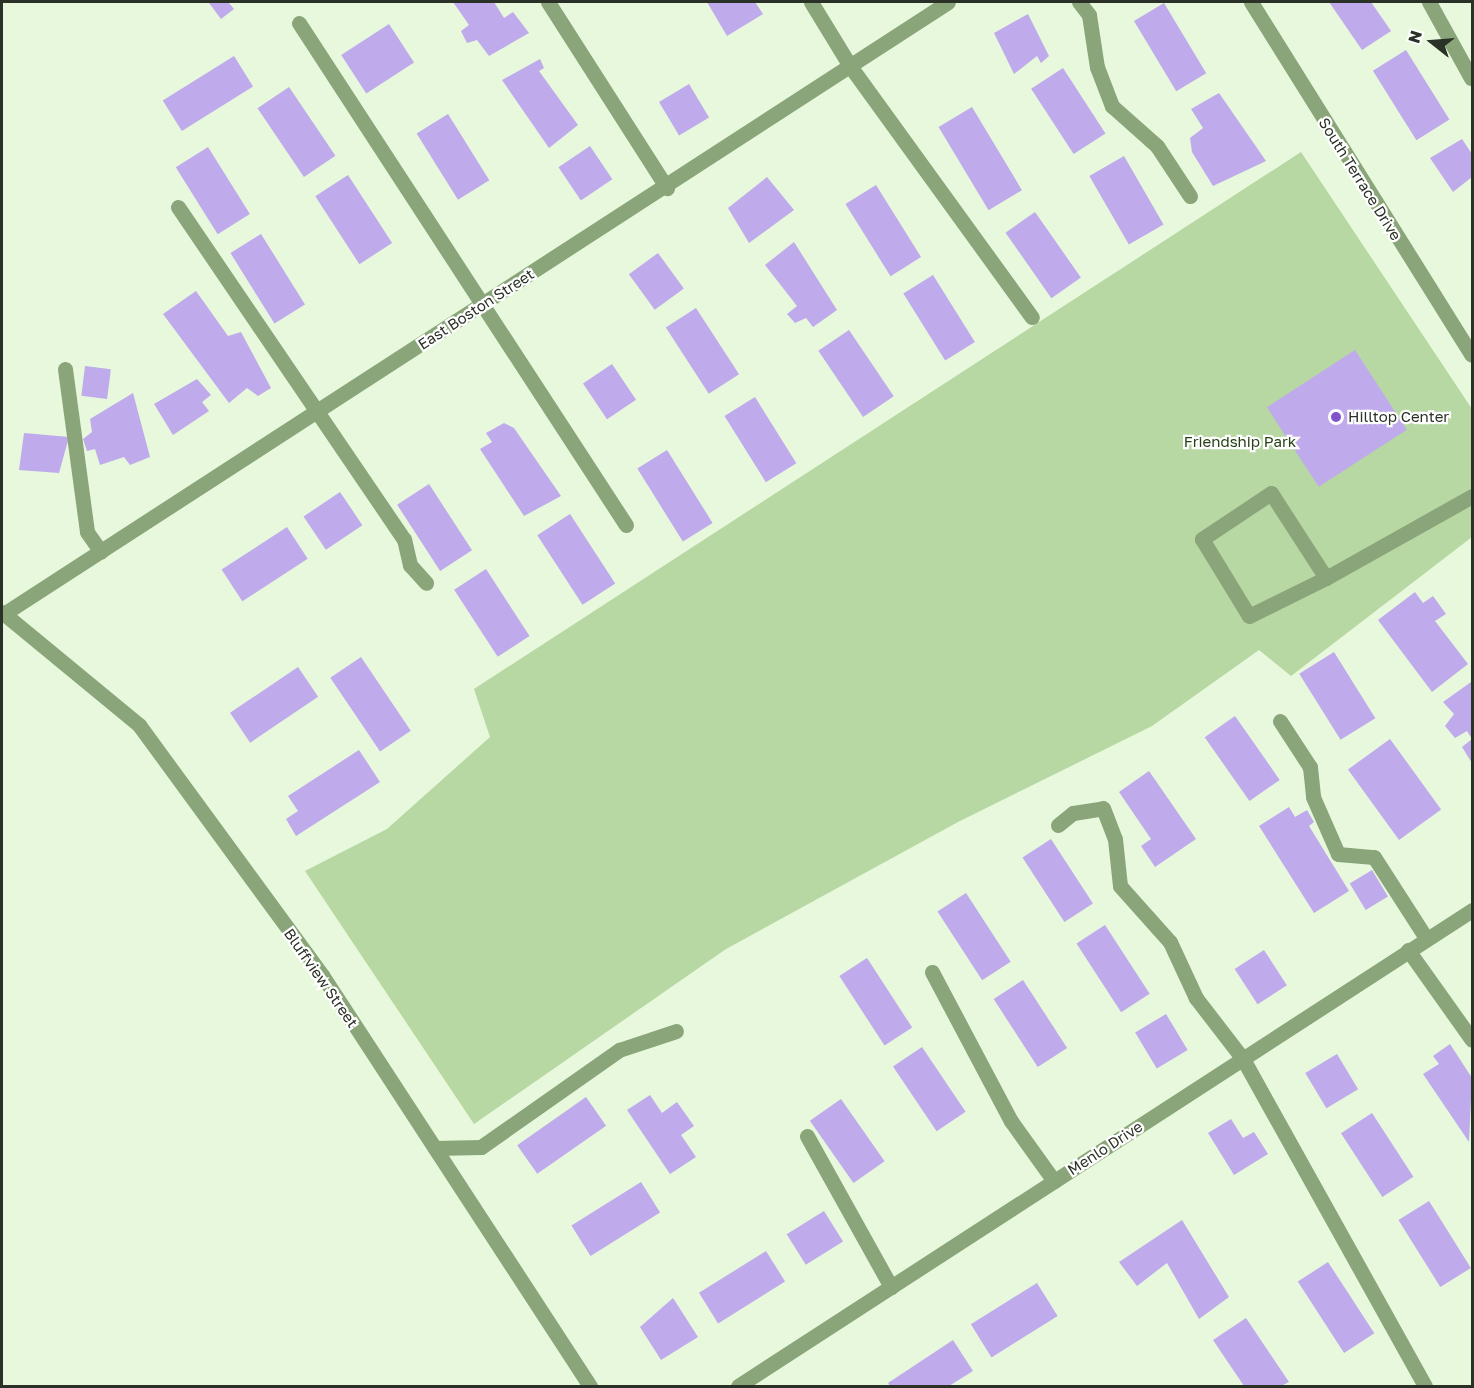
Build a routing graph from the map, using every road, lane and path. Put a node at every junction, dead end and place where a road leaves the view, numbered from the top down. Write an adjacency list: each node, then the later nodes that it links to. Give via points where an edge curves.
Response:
1 (548, 2): 10 (street)
2 (811, 2): 8 (street)
3 (948, 2): 8 (street, East Boston Street)
4 (1079, 2): 11 (street, via 1089,15 1097,68 1112,106 1157,146)
5 (1251, 2): 15 (street, South Terrace Drive)
6 (1429, 2): 9 (street)
7 (299, 23): 13 (street)
8 (850, 66): 10 (street, East Boston Street); 14 (street)
9 (1471, 78)
10 (667, 188): 13 (street, East Boston Street)
11 (1190, 196)
12 (178, 207): 17 (street, via 275,344)
13 (484, 303): 17 (street, East Boston Street); 19 (street)
14 (1032, 317)
15 (1473, 354)
16 (64, 369): 20 (street, via 87,532)
17 (315, 414): 20 (street, East Boston Street); 22 (street, via 404,539 410,565)
18 (1473, 496): 21 (street)
19 (626, 525)
20 (100, 552): 23 (street, East Boston Street)
21 (1326, 578): 21 (street, via 1249,616 1202,539 1271,493)
22 (426, 583)
23 (2, 613): 34 (street, Bluffview Street, via 139,725 322,975)
24 (1280, 721): 27 (street, via 1310,767 1312,797 1338,854 1374,857)
25 (1058, 825): 32 (street, via 1073,813 1103,808 1114,839 1120,886 1170,942 1196,998)
26 (1473, 910): 27 (street, Menlo Drive)
27 (1426, 938): 28 (street, Menlo Drive)
28 (1408, 950): 31 (street); 32 (street, Menlo Drive)
29 (932, 972): 35 (street, via 1011,1121)
30 (676, 1031): 34 (street, via 619,1050 482,1147)
31 (1473, 1040)
32 (1243, 1059): 35 (street, Menlo Drive); 39 (street)
33 (807, 1136): 36 (street)
34 (435, 1148): 37 (street, Bluffview Street)
35 (1054, 1181): 36 (street, Menlo Drive)
36 (891, 1287): 38 (street, Menlo Drive)
37 (590, 1386)
38 (738, 1386)
39 (1425, 1386)

